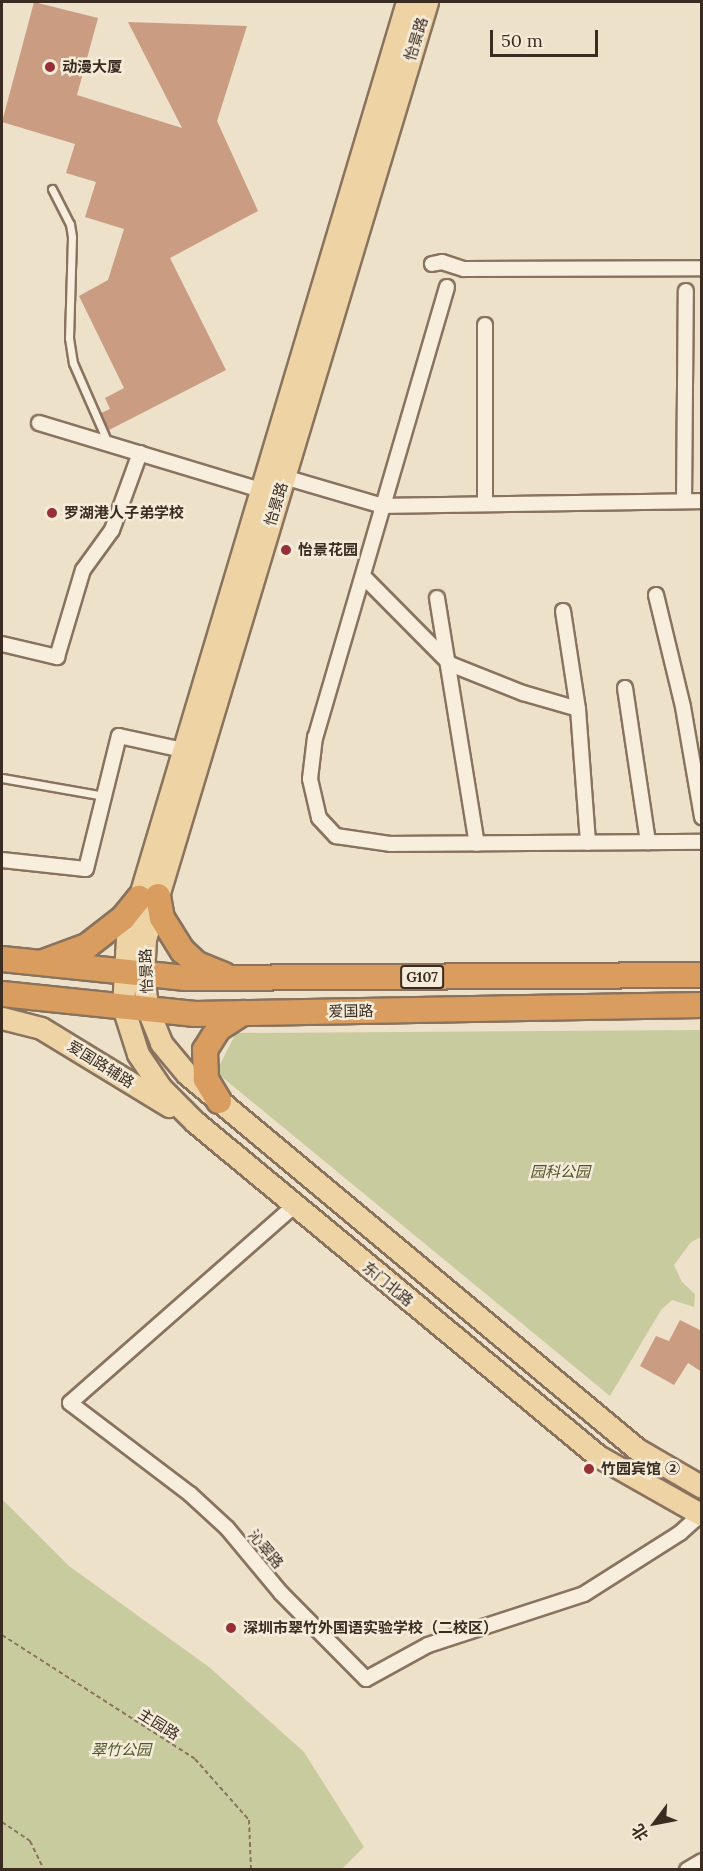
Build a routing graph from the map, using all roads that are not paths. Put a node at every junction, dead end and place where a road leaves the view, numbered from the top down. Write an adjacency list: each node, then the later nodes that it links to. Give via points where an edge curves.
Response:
1 (407, 2): 13 (main road, 怡景路)
2 (427, 2): 12 (main road, 怡景路)
3 (52, 189): 10 (lane, via 70,224 72,237 69,338 73,363)
4 (432, 264): 5 (street, via 441,262 464,269)
5 (702, 268)
6 (447, 287): 17 (street)
7 (686, 291): 14 (street)
8 (485, 325): 16 (street)
9 (39, 423): 10 (street)
10 (108, 443): 11 (street)
11 (140, 453): 13 (street); 22 (street, via 112,530 83,570 57,657)
12 (284, 477): 17 (street); 35 (main road, 怡景路)
13 (261, 490): 26 (main road, 怡景路)
14 (684, 501): 15 (street); 16 (street)
15 (702, 501)
16 (485, 504): 17 (street)
17 (383, 506): 18 (street)
18 (363, 576): 23 (street); 33 (street, via 315,737 310,779 319,818 336,836 357,841)
19 (656, 595): 29 (street, via 683,708)
20 (437, 598): 23 (street)
21 (563, 611): 25 (street)
22 (2, 644)
23 (450, 664): 25 (street, via 523,693); 33 (street)
24 (625, 688): 30 (street)
25 (578, 709): 32 (street)
26 (183, 750): 28 (street, via 119,736); 35 (main road, 怡景路)
27 (2, 778): 28 (lane)
28 (104, 796): 34 (street, via 86,869)
29 (702, 817)
30 (648, 842): 31 (street); 32 (street)
31 (702, 842)
32 (588, 843): 33 (street)
33 (477, 844)
34 (2, 860)
35 (149, 897): 37 (highway, via 87,946 52,960); 38 (main road, 怡景路); 40 (highway, via 183,951 212,972)
36 (2, 959): 37 (highway, G107)
37 (31, 962): 38 (highway, G107)
38 (132, 975): 40 (highway, G107); 43 (main road, 怡景路); 44 (main road, 怡景路)
39 (702, 975): 40 (highway, G107)
40 (232, 978)
41 (2, 994): 43 (highway, 爱国路 / G107)
42 (702, 1005): 45 (highway, 爱国路 / G107)
43 (123, 1007): 44 (highway, 爱国路 / G107); 48 (main road, 东门北路, via 138,1054 160,1087)
44 (148, 1010): 45 (highway, 爱国路 / G107); 47 (main road, via 172,1059)
45 (243, 1013): 47 (highway, via 218,1029 205,1050 206,1079)
46 (2, 1018): 48 (main road, 爱国路辅路, via 48,1033)
47 (219, 1101): 50 (main road, via 637,1449)
48 (195, 1122): 49 (main road, 东门北路)
49 (294, 1206): 51 (main road, 东门北路, via 598,1456); 51 (street, 沁翠路, via 70,1403 226,1528 281,1593 366,1679 428,1645 584,1593 680,1533)
50 (702, 1487)
51 (701, 1515)
52 (702, 1861): 53 (street)
53 (687, 1869)

